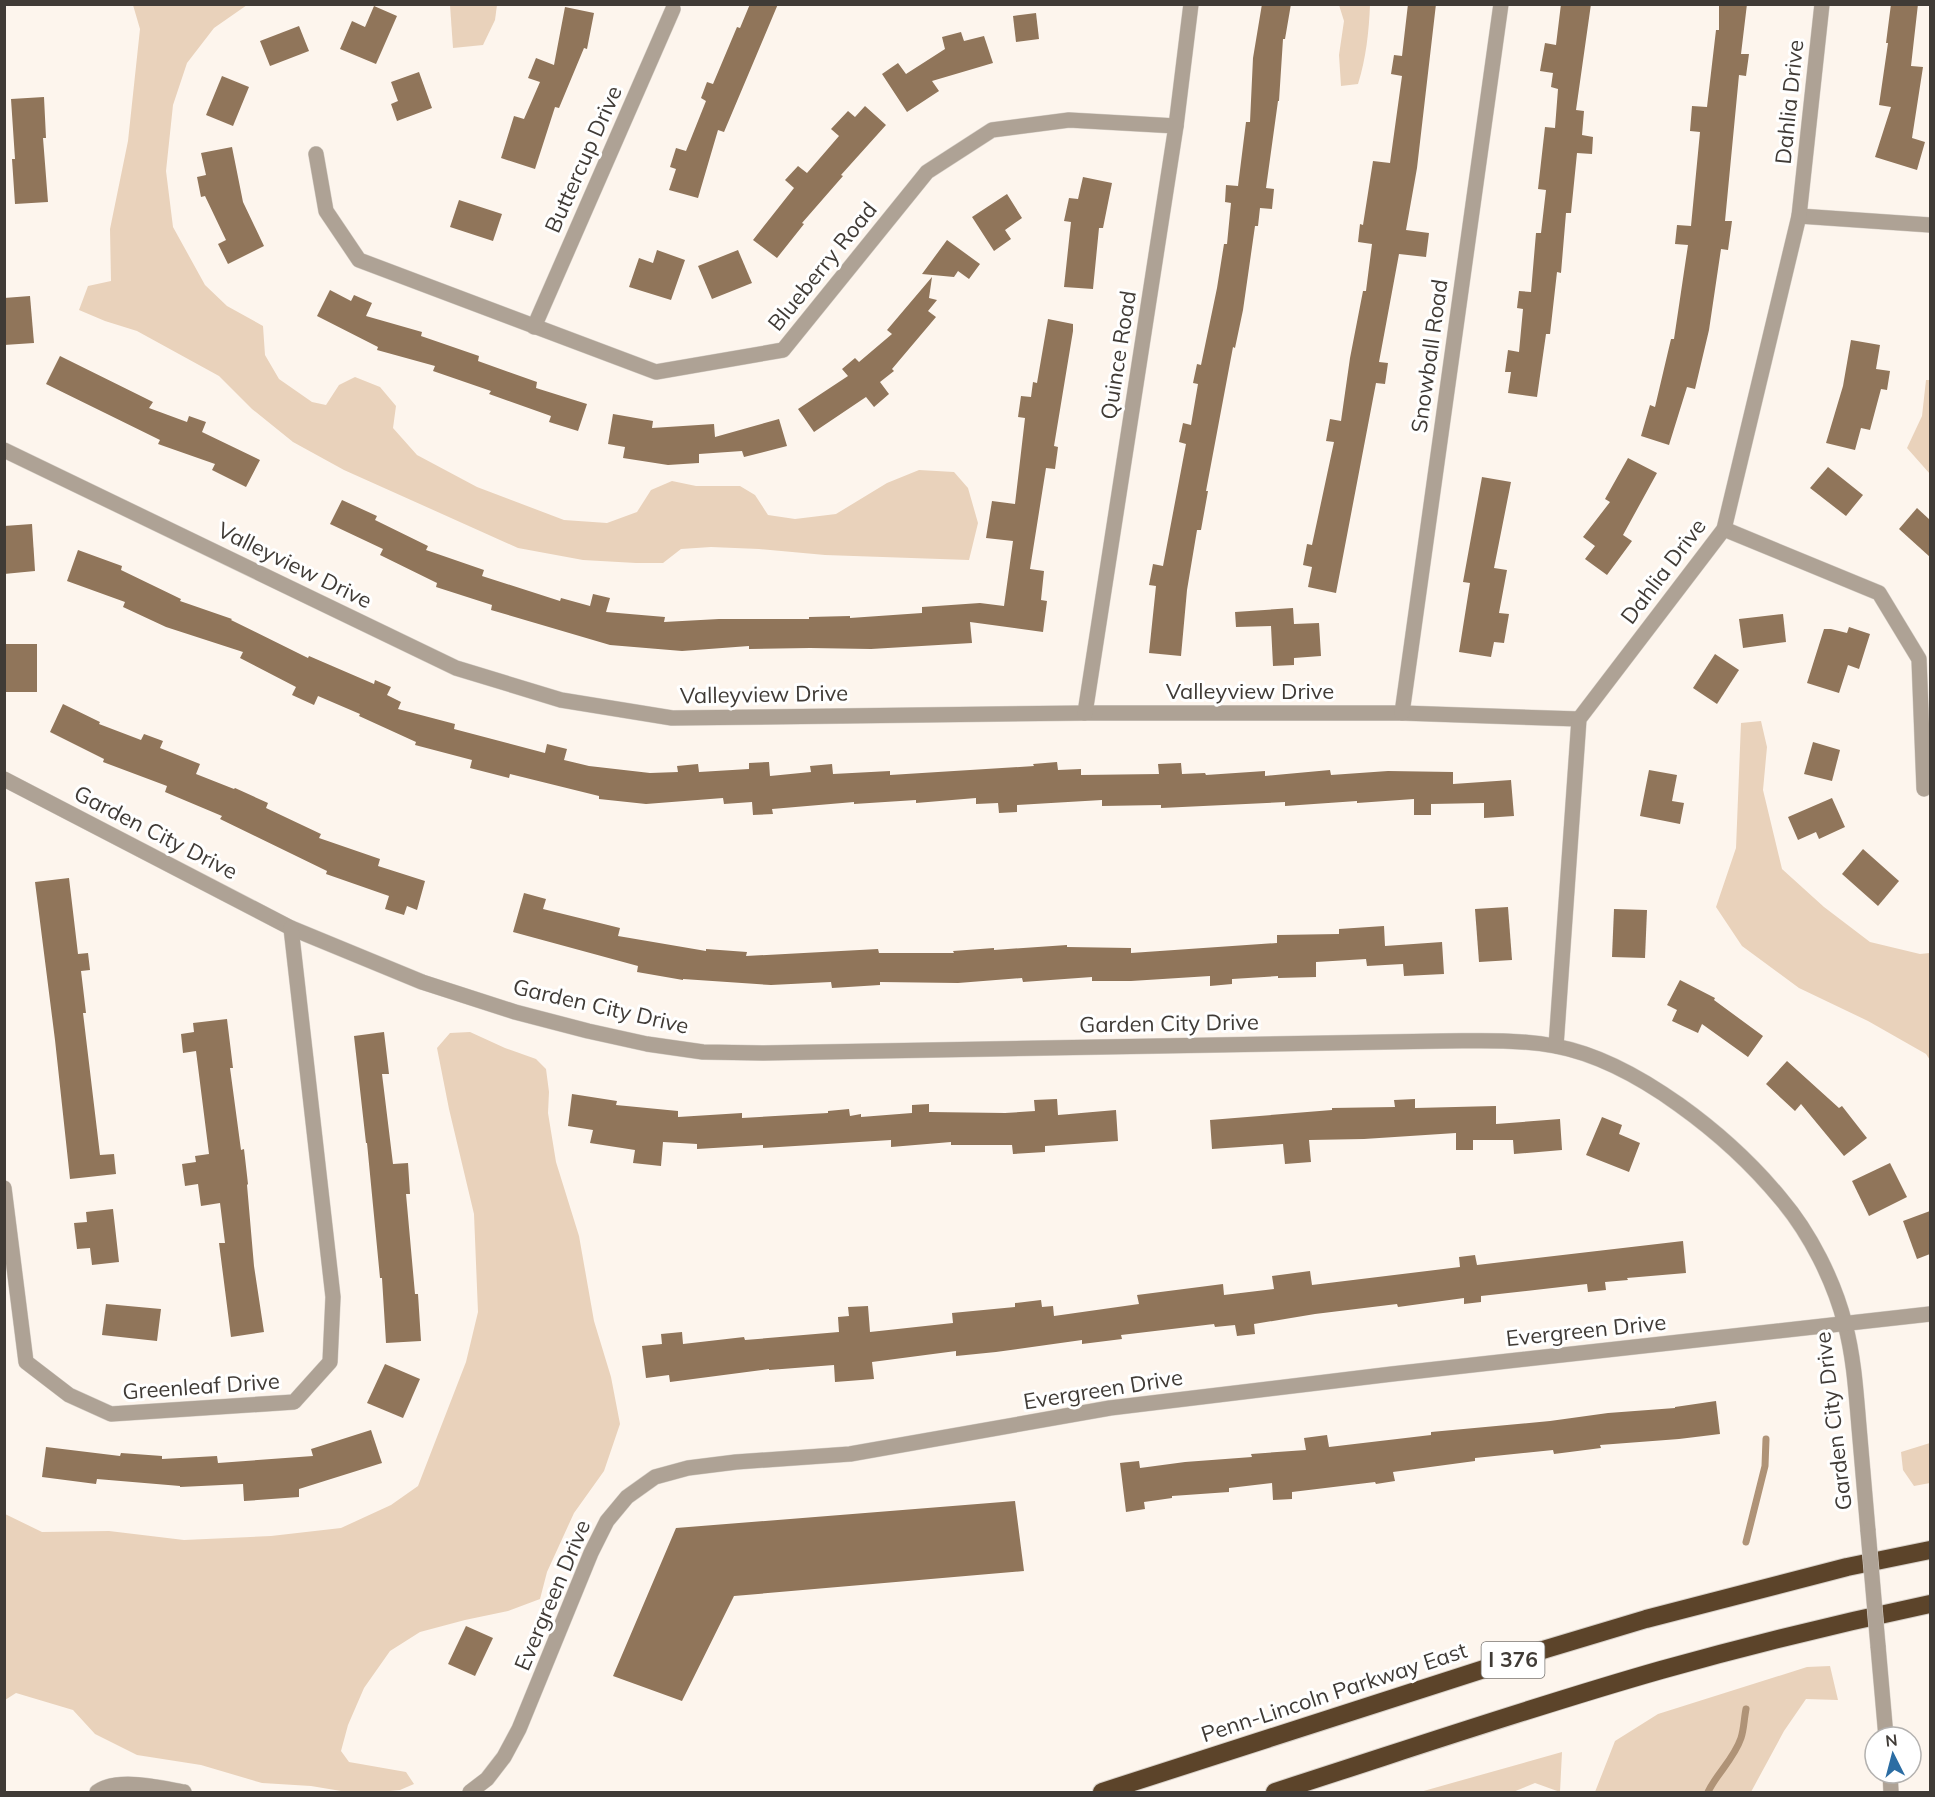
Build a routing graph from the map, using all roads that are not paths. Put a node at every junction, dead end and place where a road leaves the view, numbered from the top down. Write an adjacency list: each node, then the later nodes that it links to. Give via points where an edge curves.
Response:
1 (1191, 4): 5 (street, Quince Road)
2 (1501, 4): 13 (street, Snowball Road)
3 (1822, 4): 7 (street, Dahlia Drive)
4 (673, 9): 9 (street, Buttercup Drive)
5 (1176, 126): 9 (street, Blueberry Road, via 1069,120 992,130 927,172 783,350 656,372); 12 (street, Quince Road)
6 (316, 154): 9 (street, Blueberry Road, via 326,211 359,260)
7 (1799, 216): 8 (street); 11 (street, Dahlia Drive)
8 (1930, 225)
9 (534, 327)
10 (4, 450): 12 (street, Valleyview Drive, via 456,668 561,700 672,718)
11 (1724, 529): 14 (street, Dahlia Drive); 16 (street, via 1879,593 1919,659)
12 (1085, 713): 13 (street, Valleyview Drive)
13 (1402, 713): 14 (street, Valleyview Drive)
14 (1579, 719): 18 (street)
15 (4, 779): 17 (street, Garden City Drive)
16 (1923, 789)
17 (291, 928): 18 (street, Garden City Drive, via 422,982 515,1012 647,1044 703,1052 1442,1041); 19 (street, Greenleaf Drive, via 333,1297 330,1362 294,1402 111,1414 69,1395 26,1362)
18 (1556, 1046): 21 (street, Garden City Drive, via 1602,1061 1652,1086 1706,1125 1751,1165 1783,1200 1817,1254)
19 (4, 1188)
20 (1930, 1314): 21 (street, Evergreen Drive)
21 (1845, 1324): 24 (street, Garden City Drive, bridge, via 1855,1380); 27 (street, Evergreen Drive, via 1110,1408 850,1454 727,1463 655,1477 627,1497 607,1521 519,1729 487,1779)
22 (1930, 1550): 28 (highway, Penn-Lincoln Parkway East / I 376, via 1646,1619)
23 (1930, 1604): 29 (highway, I 376, via 1660,1670)
24 (1885, 1725)
25 (97, 1792): 26 (street, via 118,1785)
26 (184, 1792)
27 (470, 1792)
28 (1102, 1792)
29 (1275, 1792)

